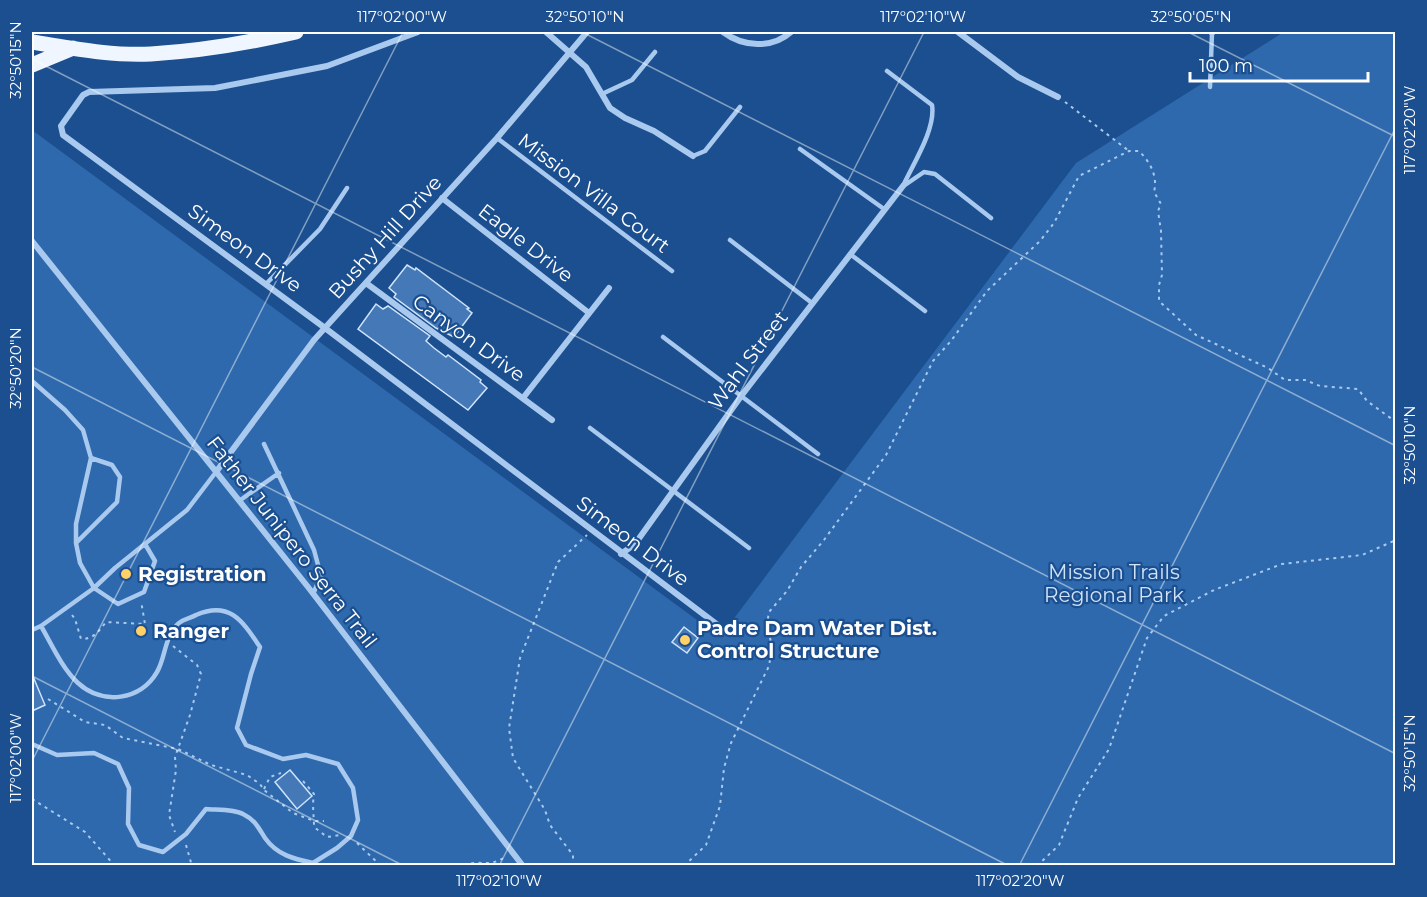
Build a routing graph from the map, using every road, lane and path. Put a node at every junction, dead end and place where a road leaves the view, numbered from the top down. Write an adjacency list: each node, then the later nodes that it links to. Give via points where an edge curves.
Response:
1 (296, 32): 10 (main road, via 238,45 149,54)
2 (418, 32): 33 (street, Simeon Drive, via 327,66 215,88 89,92 61,126 63,135)
3 (546, 32): 11 (street)
4 (587, 32): 11 (street, Bushy Hill Drive)
5 (723, 32): 6 (street, via 733,39 761,45)
6 (791, 32)
7 (958, 32): 17 (street, via 1018,78)
8 (1213, 32): 15 (lane)
9 (32, 42): 10 (main road)
10 (73, 48): 13 (main road)
11 (568, 52): 16 (street, via 586,67); 19 (street, Bushy Hill Drive)
12 (655, 52): 16 (lane, via 632,80)
13 (32, 65)
14 (887, 71): 23 (lane, via 932,105 930,127)
15 (1210, 87)
16 (602, 94): 22 (street, via 610,108)
17 (1058, 97): 21 (path)
18 (740, 107): 22 (lane, via 705,151)
19 (497, 138): 25 (street, Bushy Hill Drive); 31 (lane, Mission Villa Court)
20 (800, 148): 26 (lane)
21 (1129, 152): 44 (path, via 1139,151 1148,160 1157,182 1154,192 1161,204 1159,301 1196,335 1286,380 1358,389); 85 (path, via 1079,176 1041,241 987,291 933,361 886,455 769,612 769,666 731,743 720,806 706,845)
22 (693, 156)
23 (903, 186): 26 (street, Wahl Street); 27 (lane, via 924,172 935,174)
24 (347, 188): 33 (lane, via 320,229)
25 (442, 198): 32 (street, Bushy Hill Drive); 37 (street, Eagle Drive)
26 (884, 209): 30 (street, Wahl Street)
27 (991, 218)
28 (730, 240): 35 (lane)
29 (32, 241): 49 (street, Father Junipero Serra Trail)
30 (850, 254): 35 (street, Wahl Street); 36 (lane)
31 (672, 271)
32 (366, 283): 38 (street, Bushy Hill Drive); 42 (street, Canyon Drive)
33 (266, 284): 38 (street, Simeon Drive)
34 (609, 288): 37 (street)
35 (812, 303): 41 (street, Wahl Street)
36 (925, 310)
37 (589, 313): 42 (street)
38 (325, 328): 49 (street, Bushy Hill Drive); 53 (street, Simeon Drive)
39 (663, 337): 41 (lane)
40 (32, 381): 48 (lane, via 83,430)
41 (742, 395): 47 (lane); 51 (street, Wahl Street)
42 (524, 398): 43 (street, Canyon Drive)
43 (552, 420)
44 (1395, 422)
45 (590, 428): 51 (lane)
46 (264, 444): 50 (lane)
47 (818, 454)
48 (91, 458): 55 (lane, via 76,524); 55 (lane, via 112,465 120,477 117,502)
49 (216, 472): 52 (street, Father Junipero Serra Trail); 56 (lane, via 187,510)
50 (279, 473): 52 (lane); 61 (lane, via 314,550 321,576)
51 (674, 491): 57 (lane); 58 (street, Wahl Street, via 635,544)
52 (239, 501): 61 (street, Father Junipero Serra Trail)
53 (592, 531): 58 (street, Simeon Drive); 84 (path, via 558,562 520,658 509,728 513,758 550,825 573,855)
54 (1395, 540): 86 (path, via 1362,555 1282,564 1214,590 1164,616 1147,638 1109,749 1078,798 1059,844)
55 (76, 543): 59 (lane, via 80,562)
56 (145, 544): 59 (lane); 59 (lane, via 155,561 144,592 118,604)
57 (749, 548)
58 (621, 554): 64 (street, Simeon Drive)
59 (94, 588): 62 (lane)
60 (137, 593): 62 (path, via 145,624 106,622 94,637 87,639 81,639)
61 (313, 594): 78 (street, Father Junipero Serra Trail)
62 (66, 608): 63 (lane)
63 (41, 626): 65 (lane); 66 (lane, via 80,685 111,698 127,697 146,686 164,659)
64 (719, 626)
65 (32, 630)
66 (167, 641): 69 (path, via 197,664 201,674); 76 (lane, via 179,623 206,611 229,611 241,620 260,647 237,728 246,746 283,759 306,754 338,764 353,788 358,820)
67 (48, 699): 69 (path, via 85,722 105,725 123,738)
68 (32, 744): 77 (lane, via 57,755 94,753 118,764 129,788 128,824 139,845 163,852)
69 (178, 749): 72 (path, via 211,765 247,775); 77 (path, via 169,815 174,830)
70 (281, 773): 72 (path, via 270,777)
71 (303, 781): 74 (path, via 314,794)
72 (264, 789): 74 (path, via 293,813)
73 (32, 799): 79 (path, via 85,832)
74 (314, 821): 75 (path); 76 (path, via 314,827 327,837)
75 (324, 821)
76 (351, 836): 77 (lane, via 313,863 291,859 241,812 206,809); 81 (path)
77 (182, 838): 80 (path)
78 (512, 852): 82 (path, via 494,864 471,862); 83 (street, Father Junipero Serra Trail)
79 (115, 866)
80 (192, 866)
81 (381, 866)
82 (464, 866)
83 (523, 866)
84 (573, 866)
85 (684, 866)
86 (1037, 866)

